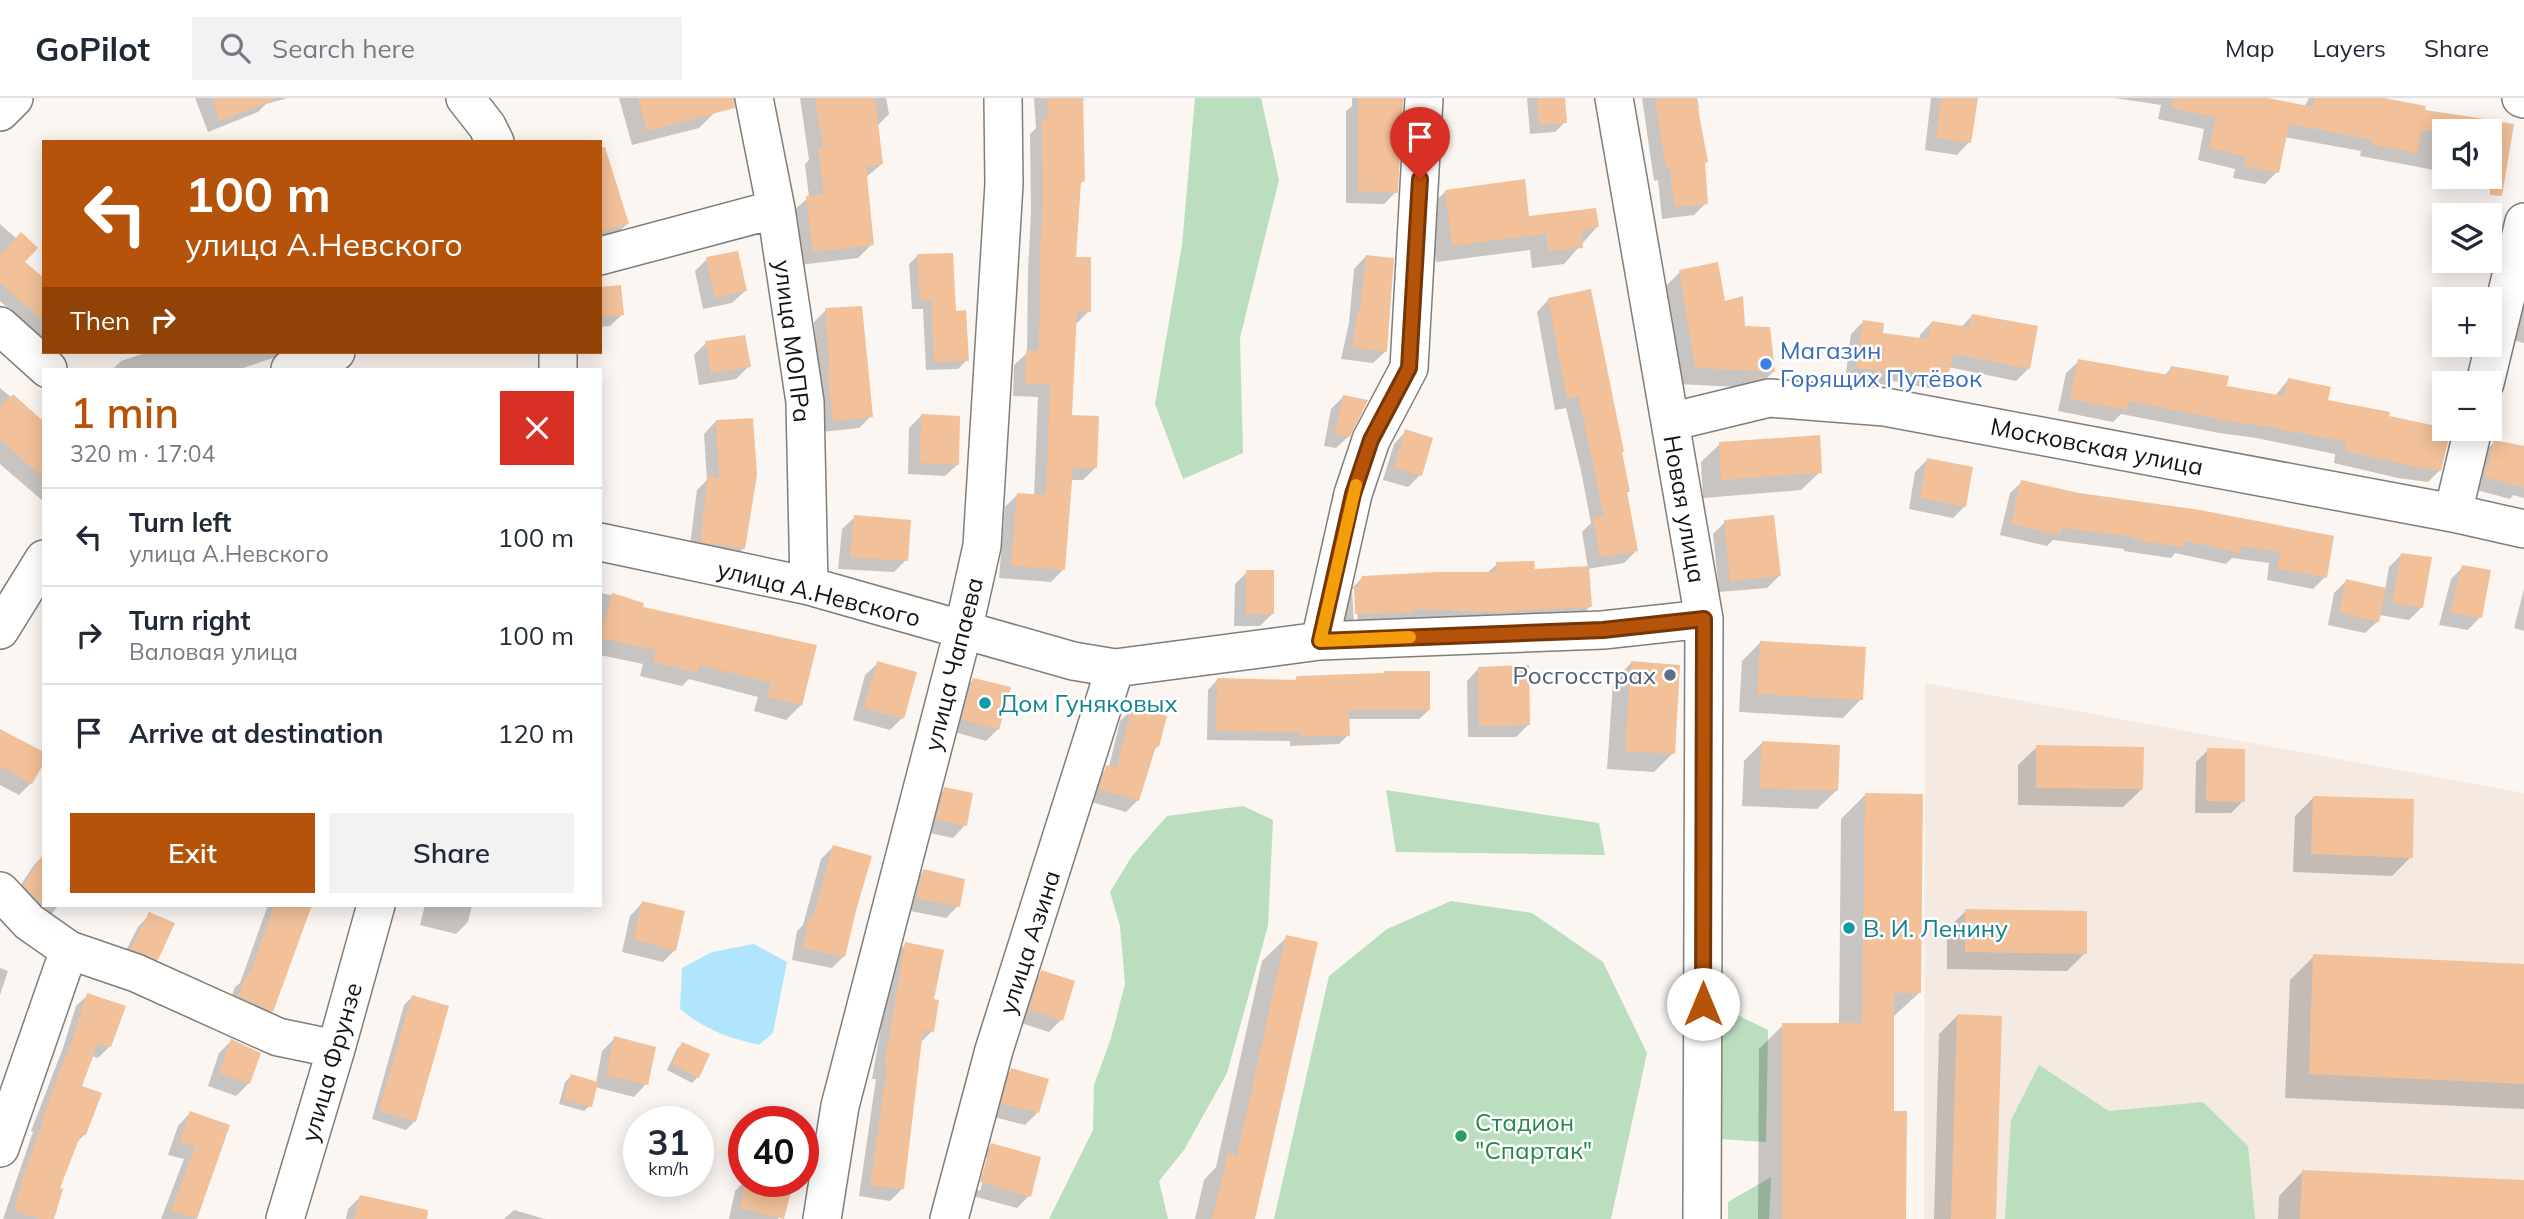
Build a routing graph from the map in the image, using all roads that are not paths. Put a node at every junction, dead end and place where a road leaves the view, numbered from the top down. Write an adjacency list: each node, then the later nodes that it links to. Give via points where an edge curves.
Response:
1 (14, 98): 7 (street)
2 (465, 98): 8 (street)
3 (754, 98): 9 (street, улица МОПРа)
4 (1003, 98): 26 (street, улица Чапаева, via 1004,184 982,546)
5 (1424, 98): 27 (street, via 1409,368 1371,440 1353,494)
6 (1614, 98): 17 (street, Новая улица)
7 (0, 112)
8 (494, 140)
9 (776, 209): 11 (street); 23 (street, улица МОПРа, via 805,402)
10 (2524, 222): 16 (street)
11 (602, 255)
12 (0, 326): 14 (street)
13 (331, 354): 15 (street)
14 (47, 368)
15 (293, 368)
16 (2487, 371)
17 (1670, 422): 19 (street, Московская улица, via 1769,398 1885,407); 24 (street, Новая улица)
18 (2470, 441): 19 (street)
19 (2453, 513): 20 (street, Московская улица)
20 (2524, 529)
21 (602, 542): 23 (street, улица А.Невского)
22 (42, 562): 25 (street)
23 (809, 586): 26 (street, улица А.Невского)
24 (1704, 619): 27 (street, улица А.Невского, via 1603,630); 37 (street, Новая улица)
25 (0, 631)
26 (963, 631): 28 (street, улица А.Невского); 35 (street, улица Чапаева, via 840,1106)
27 (1320, 641): 28 (street, улица А.Невского)
28 (1115, 668): 36 (street, улица Азина, via 994,1050)
29 (0, 891): 31 (street, via 29,922)
30 (375, 907): 32 (street, улица Фрунзе)
31 (69, 950): 32 (street, via 136,973 278,1037); 33 (street)
32 (336, 1049): 34 (street, улица Фрунзе)
33 (0, 1148)
34 (285, 1219)
35 (822, 1219)
36 (949, 1219)
37 (1702, 1219)

